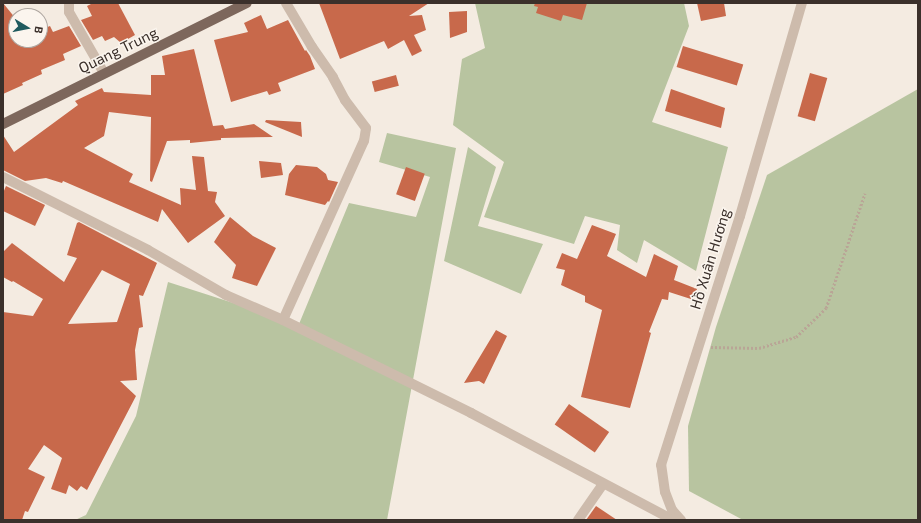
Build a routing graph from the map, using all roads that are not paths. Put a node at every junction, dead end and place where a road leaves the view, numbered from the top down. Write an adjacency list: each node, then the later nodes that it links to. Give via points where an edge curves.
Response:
1 (69, 3): 5 (street, via 69,12)
2 (247, 3): 5 (main road, Quang Trung)
3 (286, 3): 8 (street, via 345,100 366,128 364,141)
4 (802, 3): 12 (street, Hồ Xuân Hương, via 740,216 661,465 665,492 672,510)
5 (104, 73): 6 (main road, Quang Trung)
6 (3, 124)
7 (3, 177): 8 (street, via 148,250 226,295)
8 (283, 320): 9 (street, via 470,413)
9 (603, 484): 10 (street); 11 (street)
10 (578, 520)
11 (673, 520)
12 (681, 520)

